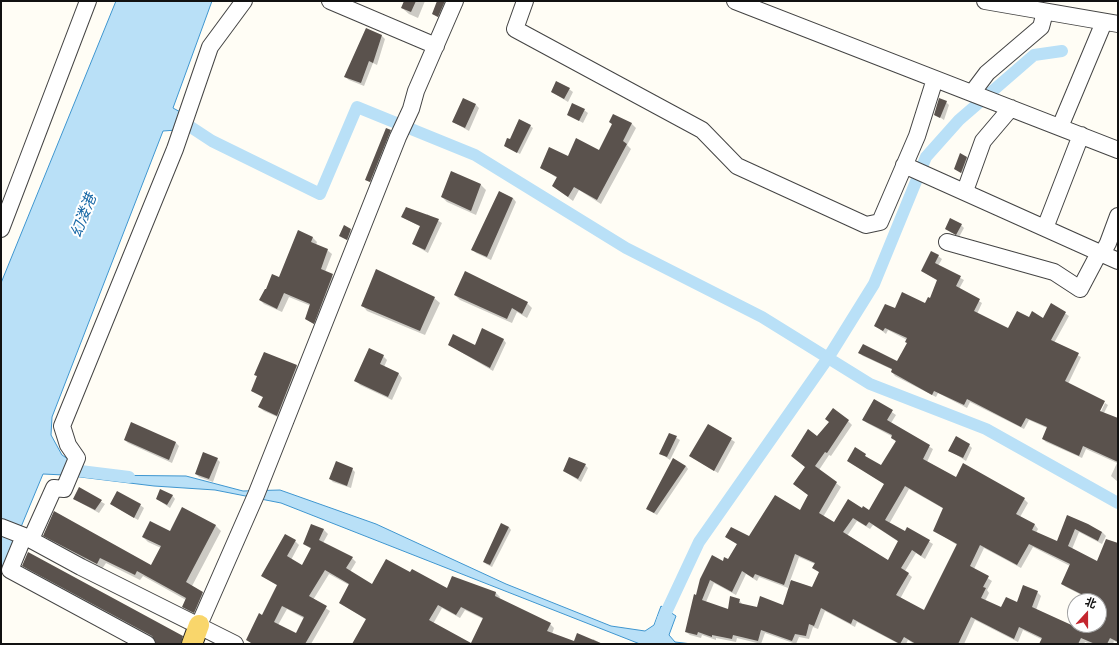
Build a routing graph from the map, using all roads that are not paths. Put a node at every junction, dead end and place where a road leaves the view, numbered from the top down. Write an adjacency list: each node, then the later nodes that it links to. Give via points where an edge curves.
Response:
1 (88, 1): 21 (street)
2 (244, 1): 26 (street, via 210,47 175,149 62,426 68,445 77,458 64,489 54,488)
3 (330, 1): 10 (street)
4 (456, 1): 10 (street)
5 (526, 1): 17 (street, via 515,29 702,130 737,166 866,225 880,222)
6 (735, 1): 11 (street)
7 (985, 1): 8 (street)
8 (1050, 9): 9 (street); 12 (street, via 1041,26 987,73)
9 (1111, 23): 14 (street)
10 (436, 46): 27 (street, via 256,495)
11 (935, 79): 12 (street); 17 (street, via 917,136)
12 (972, 93): 13 (street)
13 (1011, 108): 14 (street); 18 (street, via 983,141)
14 (1060, 127): 15 (street)
15 (1081, 135): 16 (street); 20 (street)
16 (1118, 150)
17 (904, 165): 18 (street)
18 (965, 191): 20 (street)
19 (1118, 216): 23 (street, via 1108,243)
20 (1046, 228): 23 (street)
21 (1, 229)
22 (947, 242): 23 (street, via 1054,272 1080,289)
23 (1101, 253): 24 (street)
24 (1118, 261)
25 (1, 527): 26 (street)
26 (27, 538): 27 (street); 28 (street, via 10,570)
27 (199, 625): 29 (main road); 30 (street)
28 (147, 644)
29 (192, 644)
30 (235, 644)

